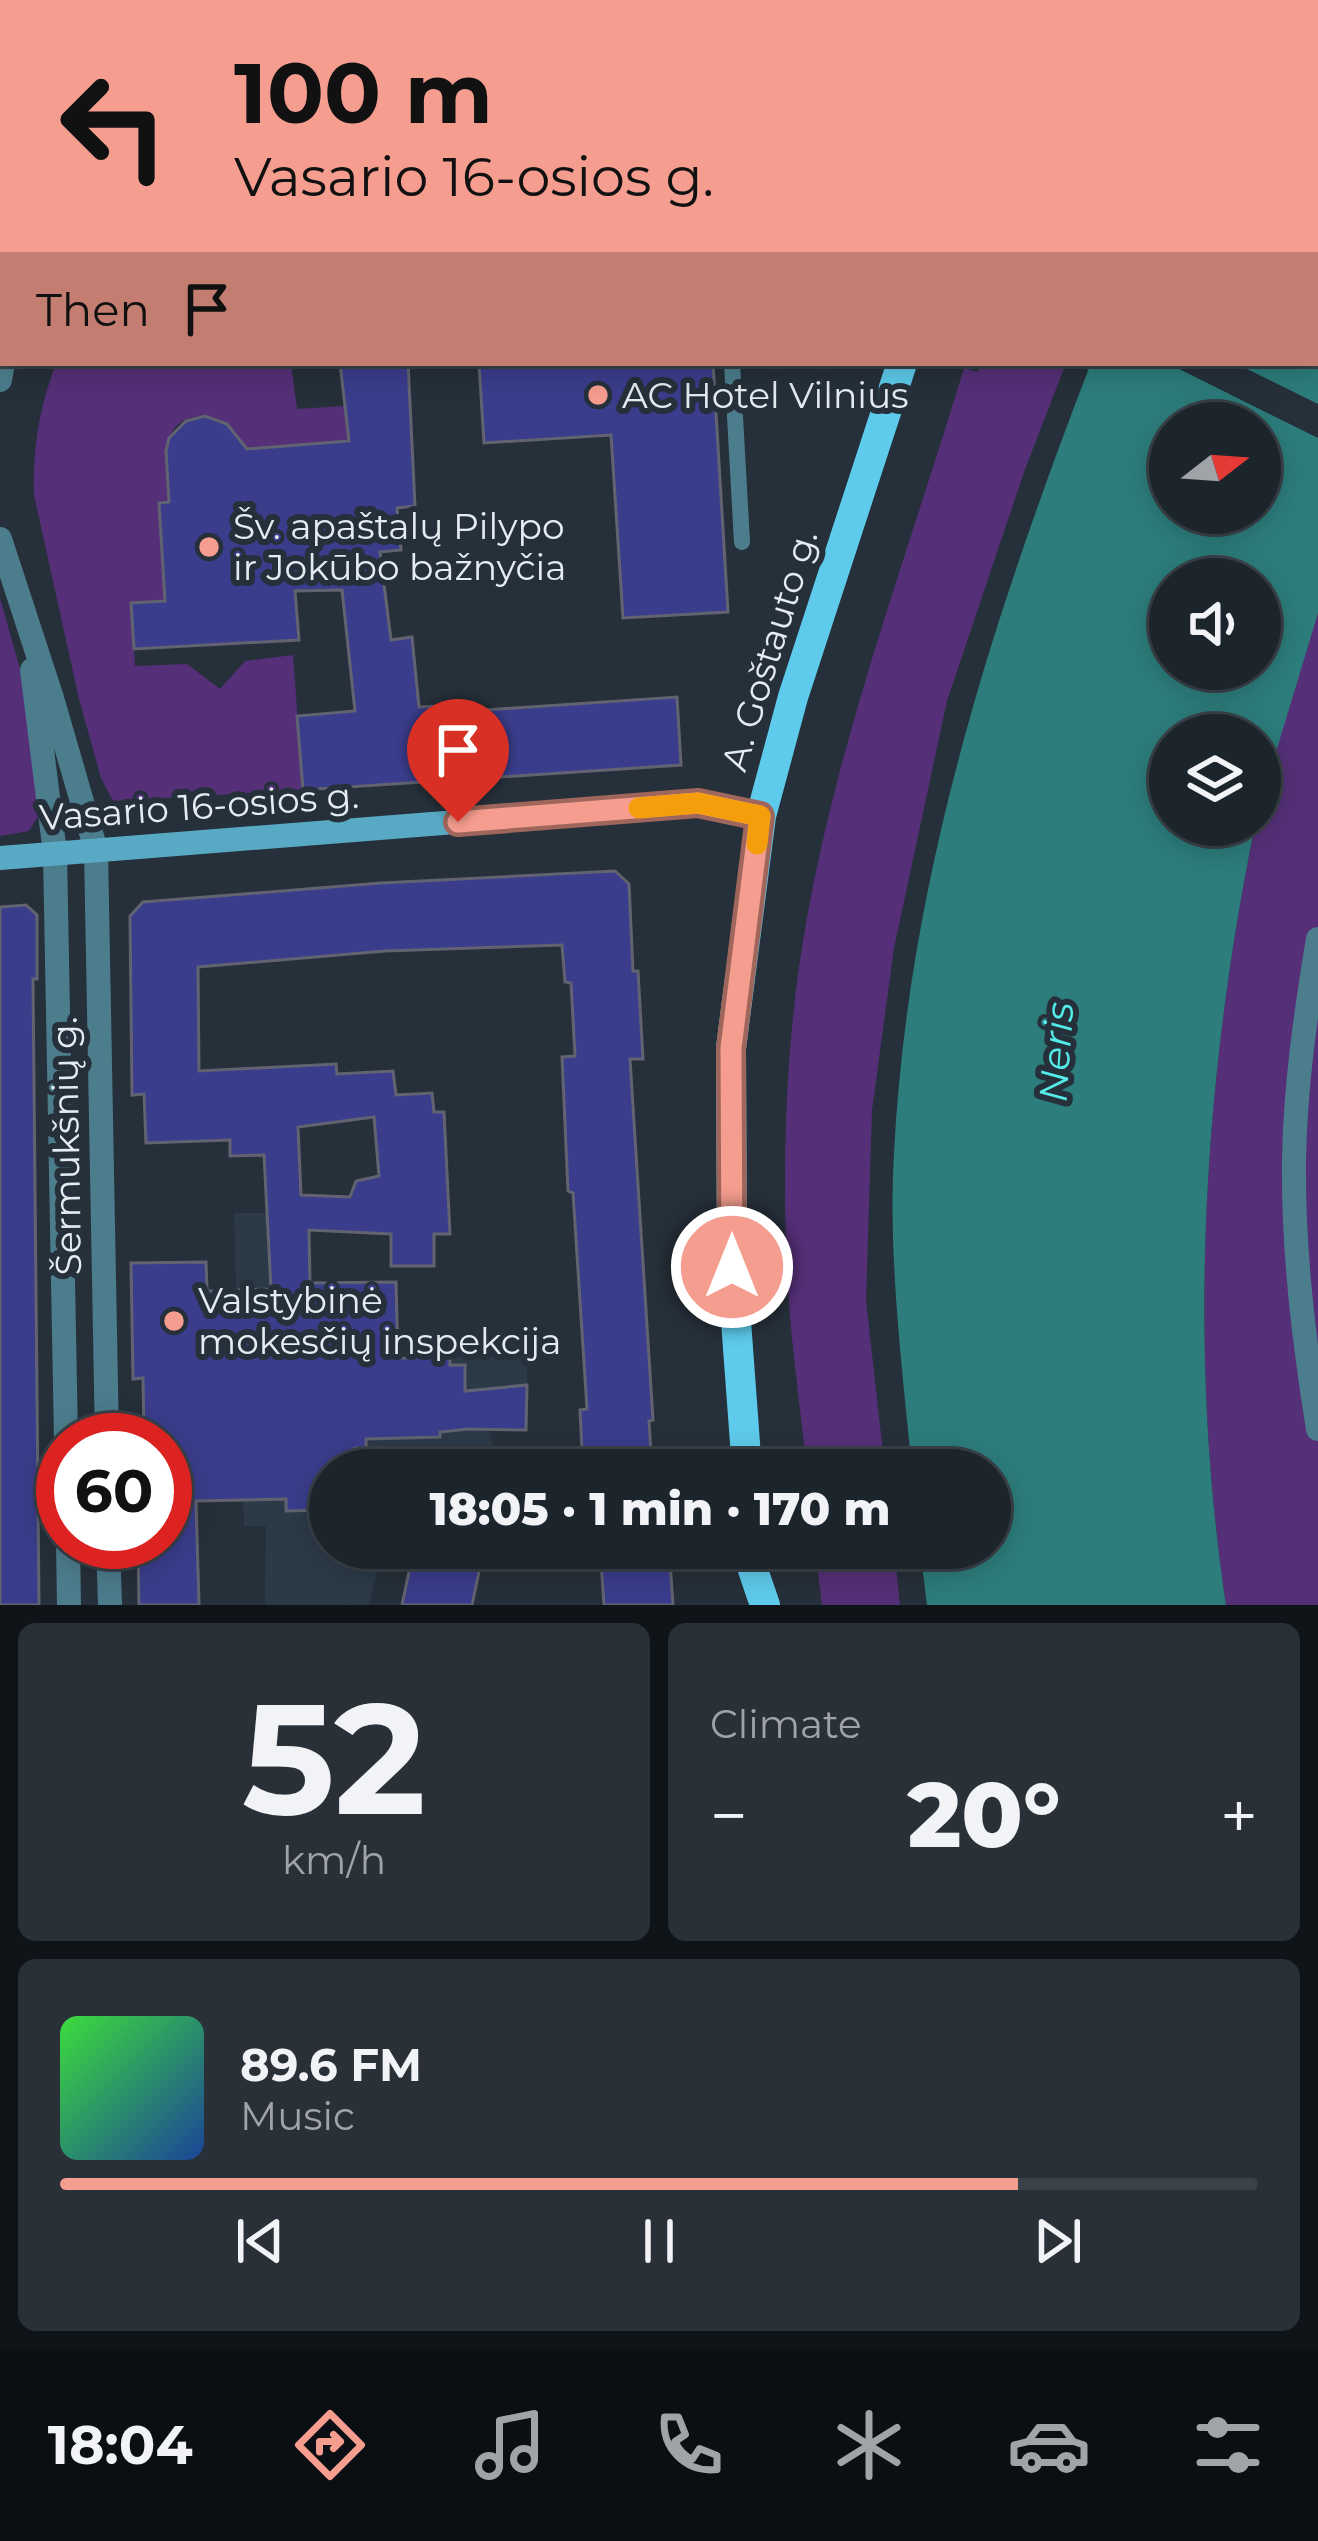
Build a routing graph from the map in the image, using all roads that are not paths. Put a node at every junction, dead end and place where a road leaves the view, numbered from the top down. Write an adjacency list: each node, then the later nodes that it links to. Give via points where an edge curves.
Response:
1 (732, 366): 4 (lane)
2 (901, 366): 6 (main road, A. Goštauto g.)
3 (0, 539): 5 (street)
4 (742, 542)
5 (25, 620): 7 (street, Šermukšnių g.); 8 (street, Šermukšnių g.)
6 (760, 816): 7 (main road, Vasario 16-osios g., via 698,803); 14 (main road, A. Goštauto g., via 731,1048 732,1267)
7 (96, 850): 8 (main road, Vasario 16-osios g.); 12 (street, Šermukšnių g.)
8 (55, 853): 9 (main road, Vasario 16-osios g.); 11 (street, Šermukšnių g.)
9 (0, 858)
10 (1318, 939): 13 (street, via 1294,1158 1301,1308)
11 (65, 1413)
12 (106, 1413)
13 (1318, 1430)
14 (745, 1449)
15 (68, 1569): 19 (street)
16 (109, 1569): 20 (street)
17 (751, 1569): 21 (main road)
18 (756, 1569): 22 (main road)
19 (69, 1605)
20 (110, 1605)
21 (746, 1605)
22 (765, 1605)

